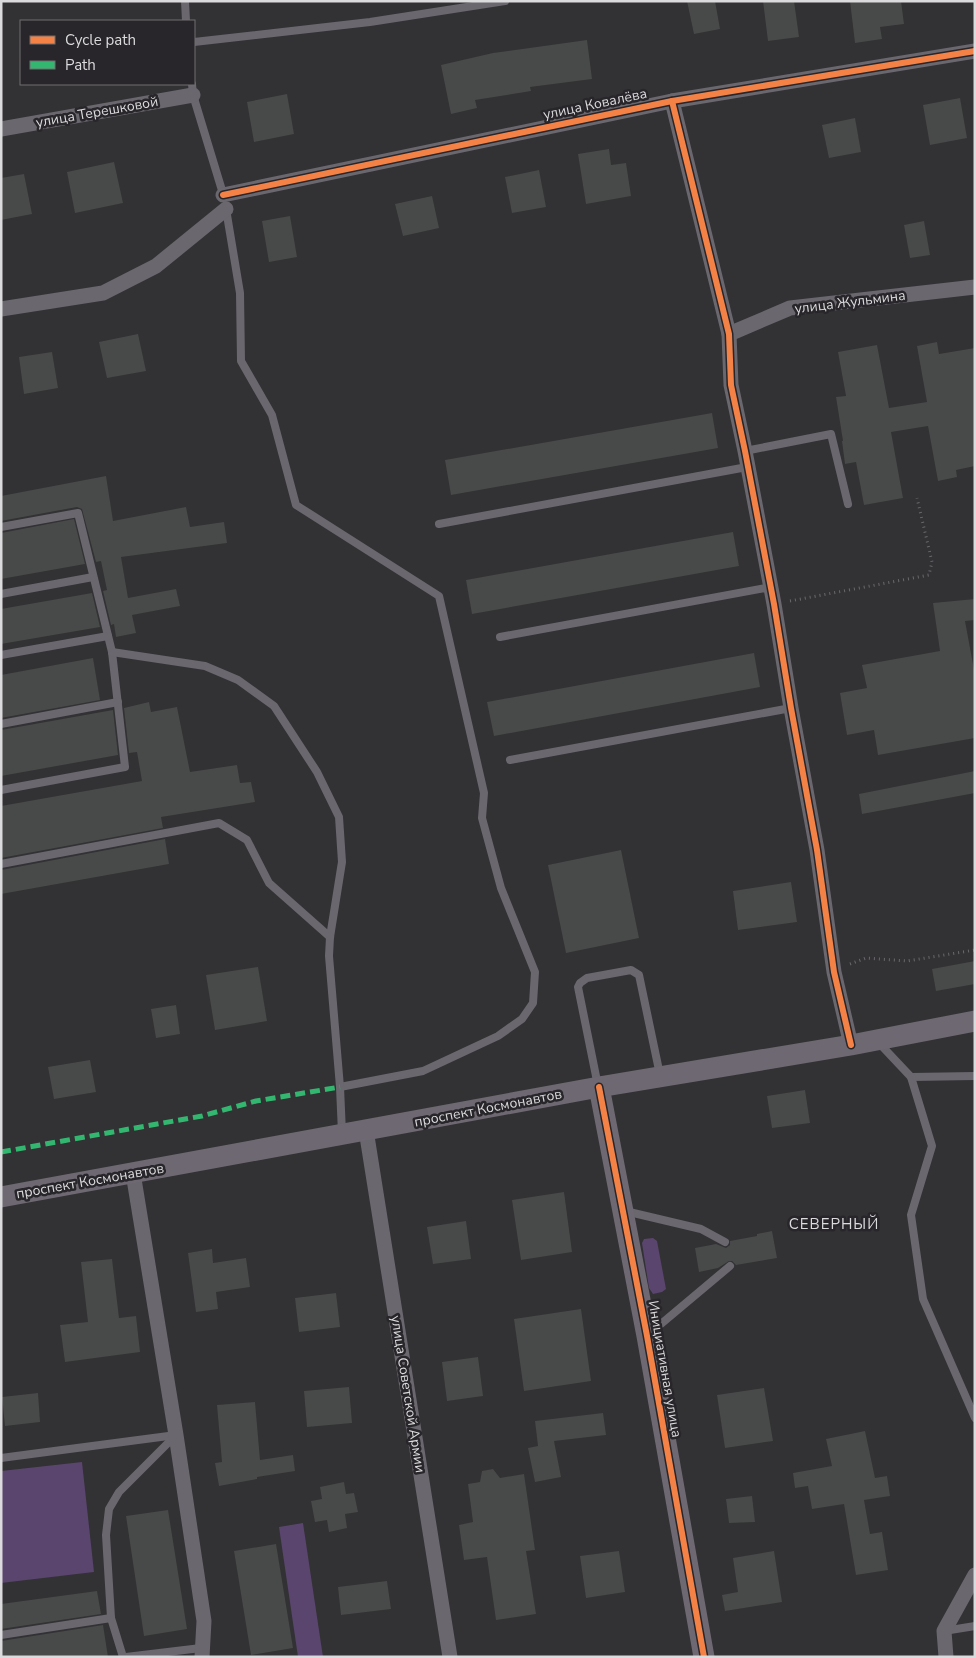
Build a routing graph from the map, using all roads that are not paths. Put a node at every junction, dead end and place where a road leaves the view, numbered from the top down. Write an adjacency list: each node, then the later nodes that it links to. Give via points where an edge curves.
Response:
1 (185, 1): 3 (lane)
2 (505, 1): 4 (lane, via 370,22)
3 (186, 20)
4 (195, 42)
5 (975, 51): 7 (street, улица Ковалёва)
6 (193, 90): 8 (street, улица Терешковой); 9 (lane)
7 (672, 101): 9 (street, улица Ковалёва); 12 (street)
8 (1, 129)
9 (225, 202): 11 (street, via 156,266 103,293); 38 (lane, via 240,293 242,361 272,415 296,505 439,596 484,793 482,818 501,888 535,972 533,1003 522,1018 498,1036 423,1071)
10 (975, 287): 12 (street, улица Жульмина, via 790,308)
11 (1, 310)
12 (729, 334): 13 (street, via 731,385)
13 (745, 450): 14 (street); 15 (lane, via 831,434)
14 (747, 467): 16 (lane); 19 (street)
15 (848, 504)
16 (439, 524)
17 (1, 527): 18 (lane, via 78,513)
18 (94, 577): 20 (lane); 21 (lane)
19 (770, 587): 22 (lane); 26 (street)
20 (1, 594)
21 (108, 636): 23 (lane); 24 (lane)
22 (500, 637)
23 (112, 652): 25 (lane); 31 (lane, via 205,666 238,680 274,706 317,772 339,817 342,862)
24 (1, 655)
25 (118, 702): 27 (lane); 29 (lane, via 125,767)
26 (791, 708): 28 (lane); 34 (street, via 817,850 834,972)
27 (1, 724)
28 (510, 760)
29 (1, 790)
30 (1, 864): 31 (lane, via 218,823 247,840 269,883)
31 (330, 936): 38 (lane)
32 (975, 1020): 33 (main road, проспект Космонавтов)
33 (876, 1039): 34 (main road, проспект Космонавтов); 37 (lane)
34 (851, 1045): 36 (main road, проспект Космонавтов)
35 (975, 1076): 37 (lane)
36 (661, 1077): 39 (main road, проспект Космонавтов); 39 (lane, via 639,975 631,970 587,978 578,987)
37 (911, 1077): 48 (lane, via 932,1146 911,1215 923,1299)
38 (340, 1087): 41 (lane)
39 (599, 1087): 40 (main road, проспект Космонавтов); 44 (main road, Инициативная улица)
40 (366, 1130): 41 (main road, проспект Космонавтов); 58 (street, улица Советской Армии)
41 (342, 1135): 42 (main road, проспект Космонавтов)
42 (133, 1173): 43 (main road, проспект Космонавтов); 49 (street)
43 (1, 1198)
44 (622, 1210): 45 (lane, via 701,1228); 47 (main road, Инициативная улица)
45 (726, 1242)
46 (730, 1266): 47 (lane)
47 (647, 1336): 59 (main road, Инициативная улица)
48 (975, 1418)
49 (176, 1435): 50 (lane); 52 (lane, via 119,1492 109,1509 106,1535); 56 (street, via 204,1621)
50 (1, 1458)
51 (975, 1575): 54 (street)
52 (111, 1618): 55 (lane); 57 (lane)
53 (975, 1626): 54 (lane)
54 (944, 1631): 60 (street)
55 (1, 1635)
56 (201, 1652): 57 (lane)
57 (124, 1657)
58 (450, 1657)
59 (704, 1657)
60 (946, 1657)

